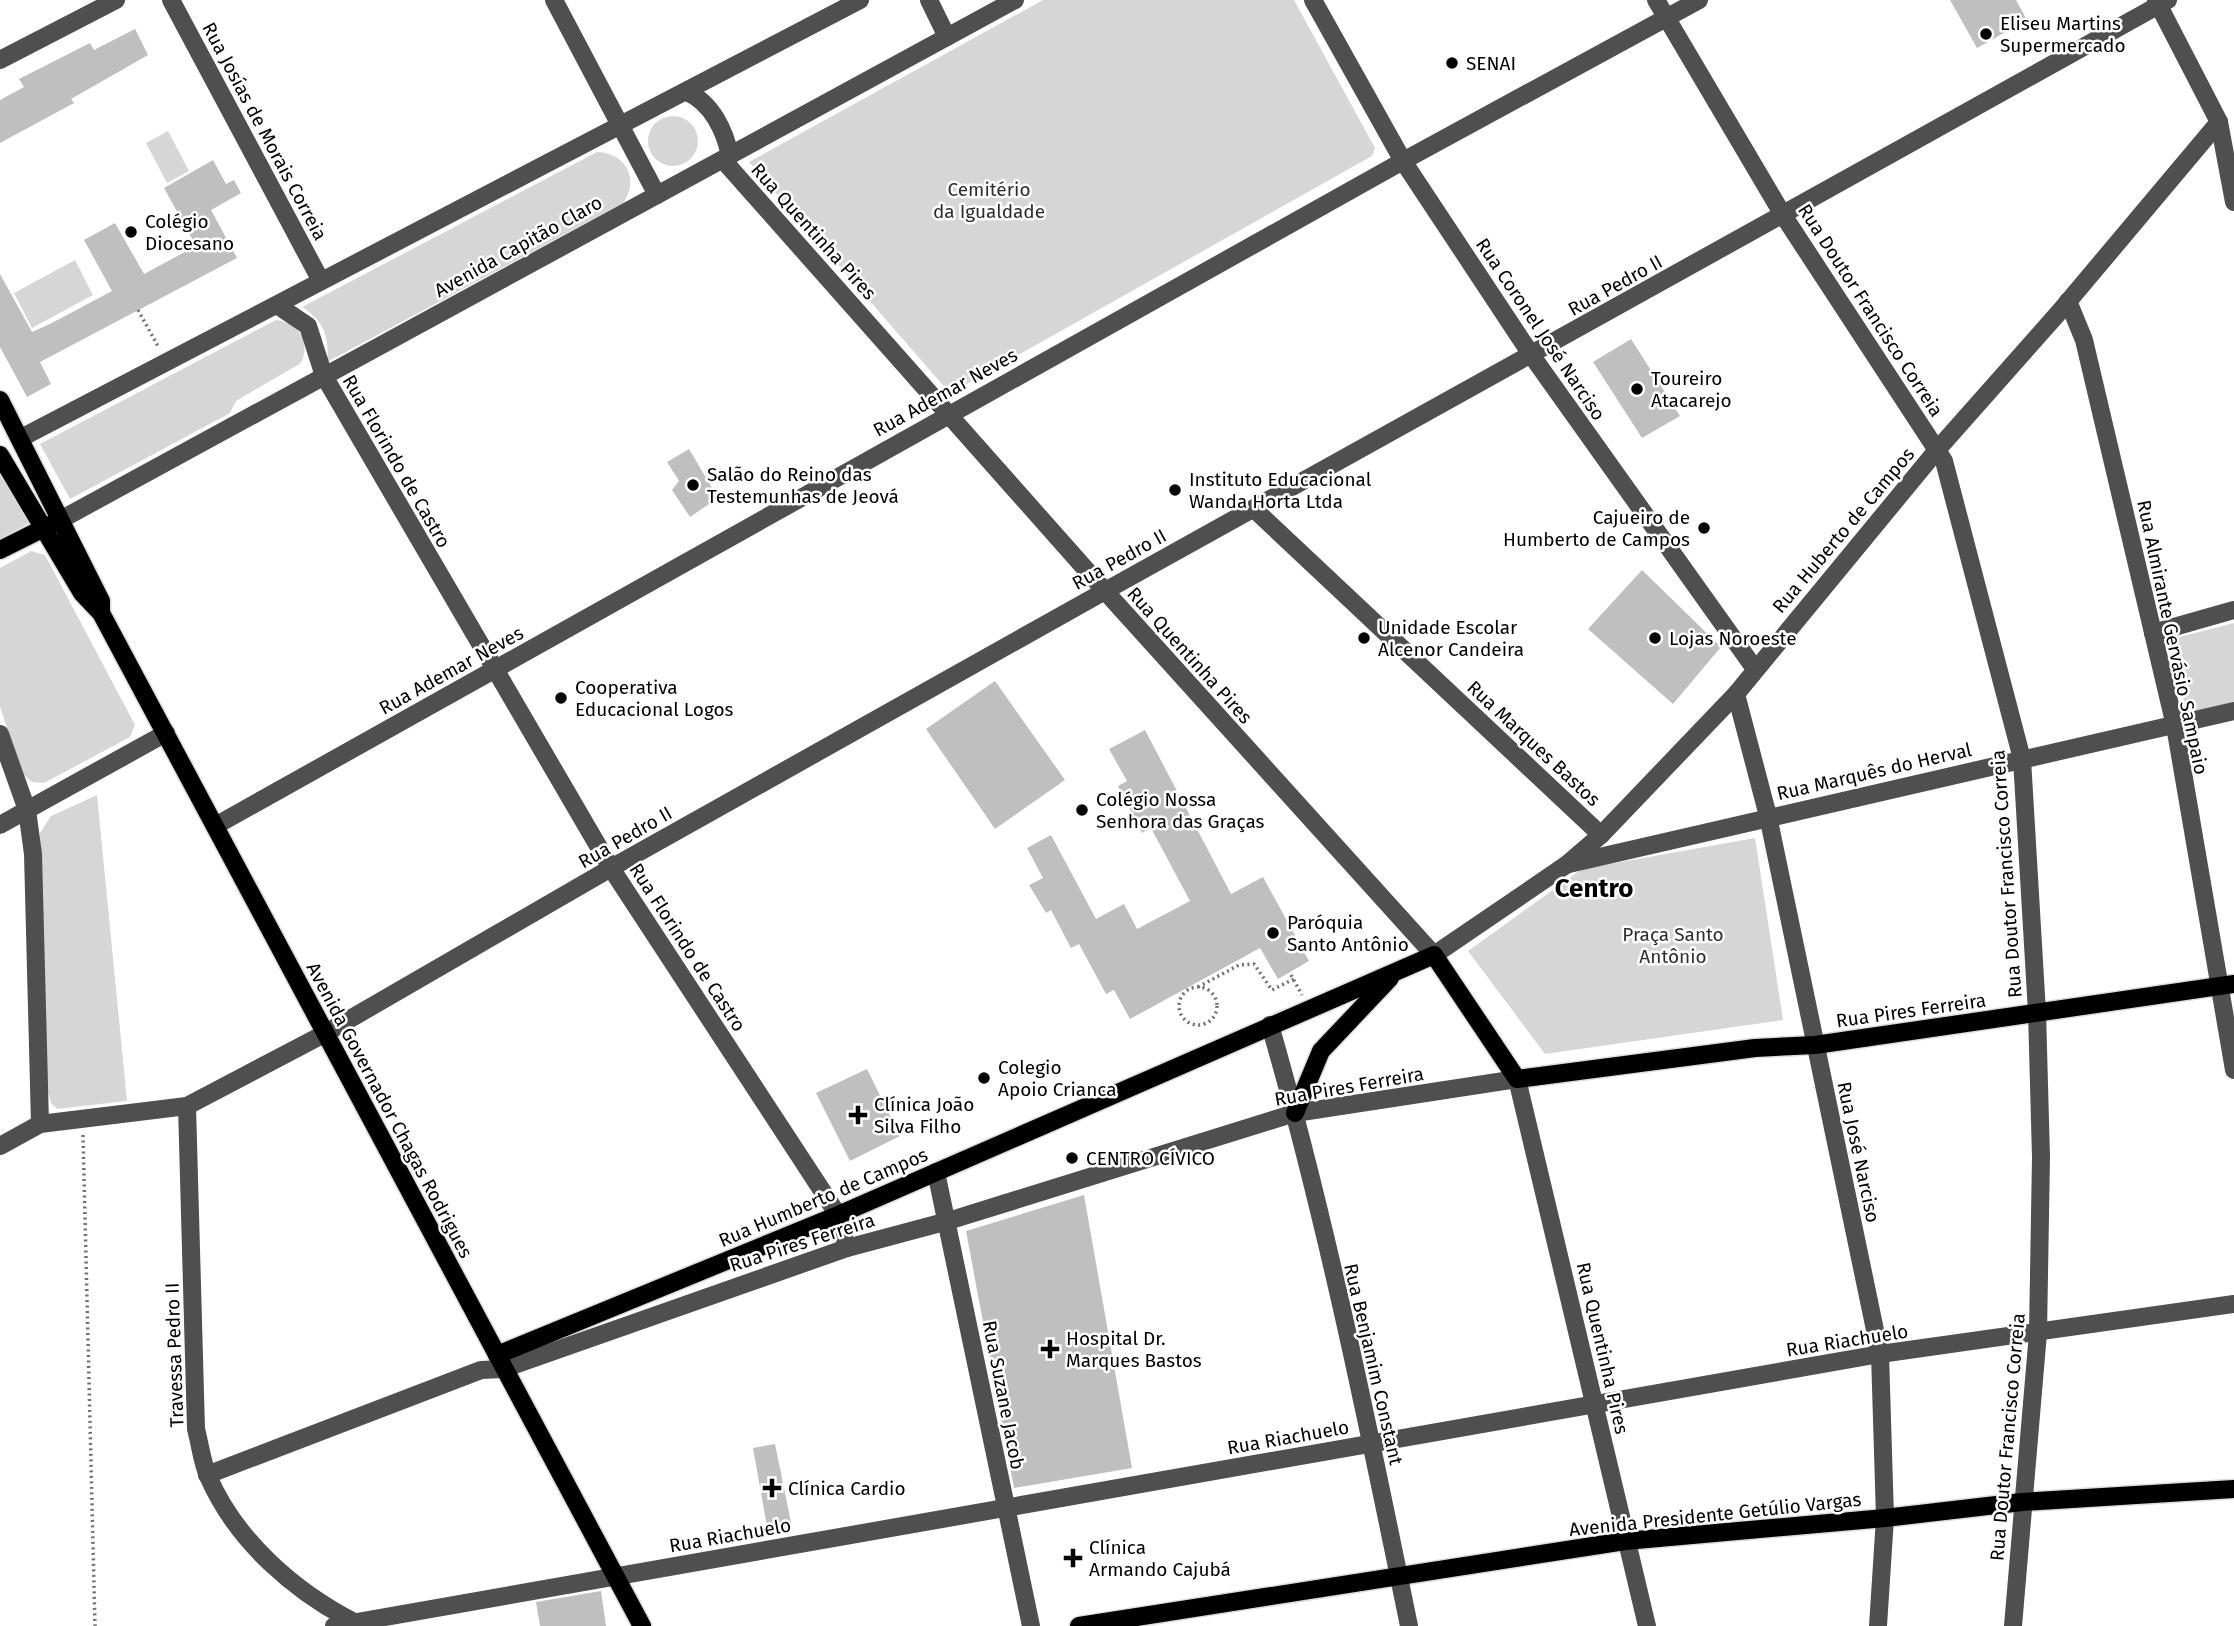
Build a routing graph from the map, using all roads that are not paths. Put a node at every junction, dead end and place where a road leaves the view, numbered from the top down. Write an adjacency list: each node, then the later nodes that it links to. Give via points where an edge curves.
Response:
1 (116, 0): 14 (street)
2 (171, 0): 23 (street, Rua Josías de Morais Correia)
3 (554, 0): 17 (street)
4 (860, 0): 15 (street)
5 (929, 0): 13 (street)
6 (1015, 0): 11 (street, Avenida Capitão Claro)
7 (1313, 0): 19 (street, Rua Coronel José Narciso)
8 (1656, 0): 12 (street, Rua Doutor Francisco Correia)
9 (1699, 0): 12 (street, Rua Ademar Neves)
10 (2161, 2): 16 (street); 22 (street, Rua Pedro II)
11 (984, 8): 13 (street, Avenida Capitão Claro)
12 (1666, 18): 19 (street, Rua Ademar Neves); 22 (street, Rua Doutor Francisco Correia)
13 (947, 37): 18 (street, Avenida Capitão Claro)
14 (0, 60)
15 (687, 92): 17 (street); 18 (street, via 709,108 727,141)
16 (2226, 120): 21 (street); 24 (street, Rua Huberto de Campos)
17 (621, 126): 20 (street); 23 (street)
18 (727, 158): 20 (street, Avenida Capitão Claro); 29 (street, Rua Quentinha Pires)
19 (1402, 161): 26 (street, Rua Coronel José Narciso); 29 (street, Rua Ademar Neves)
20 (657, 195): 27 (street, Avenida Capitão Claro)
21 (2234, 202)
22 (1783, 215): 26 (street, Rua Pedro II); 32 (street, Rua Doutor Francisco Correia)
23 (321, 281): 25 (street)
24 (2068, 301): 32 (street, Rua Huberto de Campos); 41 (street, Rua Almirante Gervásio Sampaio, via 2084,340)
25 (277, 304): 27 (street, Rua Florindo de Castro, via 308,326); 30 (street)
26 (1532, 356): 34 (street, Rua Pedro II); 42 (street, Rua Coronel José Narciso)
27 (324, 376): 35 (street, Avenida Capitão Claro); 43 (street, Rua Florindo de Castro)
28 (0, 400): 30 (main road, Avenida Governador Chagas Rodrigues)
29 (949, 414): 38 (street, Rua Quentinha Pires); 43 (street, Rua Ademar Neves)
30 (20, 438): 31 (main road); 35 (main road, Avenida Governador Chagas Rodrigues)
31 (0, 449)
32 (1937, 450): 42 (street, Rua Huberto de Campos); 49 (street, Rua Doutor Francisco Correia, via 1944,461)
33 (0, 454): 36 (main road, Avenida Governador Chagas Rodrigues)
34 (1255, 510): 38 (street, Rua Pedro II); 54 (street, Rua Marques Bastos)
35 (62, 519): 36 (main road, Avenida Capitão Claro); 40 (main road, Avenida Governador Chagas Rodrigues, via 101,601)
36 (41, 529): 37 (main road, Avenida Capitão Claro); 40 (main road, Avenida Governador Chagas Rodrigues, via 82,593)
37 (0, 550)
38 (1105, 591): 56 (street, Rua Pedro II); 57 (street, Rua Quentinha Pires)
39 (2234, 610): 41 (street)
40 (102, 613): 47 (main road, Avenida Governador Chagas Rodrigues)
41 (2153, 633): 46 (street, Rua Almirante Gervásio Sampaio)
42 (1755, 669): 44 (street, Rua Huberto de Campos)
43 (494, 670): 53 (street, Rua Ademar Neves); 56 (street, Rua Florindo de Castro)
44 (1737, 694): 51 (street, Rua José Narciso); 54 (street, Rua Huberto de Campos)
45 (2234, 711): 46 (street, Rua Marquês do Herval)
46 (2175, 726): 49 (street, Rua Marquês do Herval); 59 (street, Rua Almirante Gervásio Sampaio)
47 (166, 733): 50 (street); 53 (main road, Avenida Governador Chagas Rodrigues)
48 (0, 734): 50 (street)
49 (2022, 759): 51 (street, Rua Marquês do Herval); 60 (street, Rua Doutor Francisco Correia)
50 (27, 810): 52 (street); 68 (street, via 33,854)
51 (1768, 816): 55 (street, Rua Marquês do Herval); 63 (street, Rua José Narciso)
52 (0, 825)
53 (215, 825): 62 (main road, Avenida Governador Chagas Rodrigues)
54 (1601, 835): 55 (street, Rua Huberto de Campos)
55 (1566, 865): 57 (street, Rua Huberto de Campos)
56 (611, 868): 62 (street, Rua Pedro II); 71 (street, Rua Florindo de Castro)
57 (1434, 955): 58 (main road, Rua Humberto de Campos); 65 (main road)
58 (1398, 971): 61 (main road, Rua Humberto de Campos); 67 (main road, via 1321,1051)
59 (2226, 985): 60 (main road, Rua Pires Ferreira); 64 (street, Rua Almirante Gervásio Sampaio)
60 (2037, 1012): 63 (main road, Rua Pires Ferreira); 75 (street, Rua Doutor Francisco Correia, via 2041,1157)
61 (1270, 1025): 67 (street, Rua Benjamim Constant); 70 (main road, Rua Humberto de Campos)
62 (324, 1034): 66 (street, Rua Pedro II); 77 (main road, Avenida Governador Chagas Rodrigues)
63 (1815, 1045): 65 (main road, Rua Pires Ferreira, via 1755,1048); 76 (street, Rua José Narciso)
64 (2234, 1070)
65 (1517, 1079): 67 (street, Rua Pires Ferreira); 78 (street, Rua Quentinha Pires)
66 (187, 1106): 68 (street); 80 (street, Travessa Pedro II, via 196,1429)
67 (1295, 1113): 72 (street, Rua Pires Ferreira); 79 (street, Rua Benjamim Constant)
68 (40, 1124): 69 (street)
69 (0, 1146)
70 (936, 1172): 71 (main road, Rua Humberto de Campos); 72 (street, Rua Suzane Jacob)
71 (838, 1215): 73 (street, Rua Florindo de Castro); 77 (main road, Rua Humberto de Campos)
72 (948, 1221): 73 (street, Rua Pires Ferreira); 83 (street, Rua Suzane Jacob)
73 (847, 1248): 77 (street, Rua Pires Ferreira)
74 (2234, 1304): 75 (street, Rua Riachuelo)
75 (2038, 1334): 76 (street, Rua Riachuelo); 82 (street, Rua Doutor Francisco Correia)
76 (1880, 1354): 78 (street, Rua Riachuelo); 84 (street, Rua José Narciso)
77 (500, 1362): 80 (street); 86 (main road, Avenida Governador Chagas Rodrigues)
78 (1595, 1406): 79 (street, Rua Riachuelo); 85 (street, Rua Quentinha Pires)
79 (1371, 1443): 83 (street, Rua Riachuelo); 87 (street, Rua Benjamim Constant)
80 (207, 1475): 88 (street, Travessa Pedro II, via 257,1551 295,1584)
81 (2234, 1489): 82 (main road, Avenida Presidente Getúlio Vargas)
82 (2022, 1502): 84 (main road, Avenida Presidente Getúlio Vargas); 96 (street, Rua Doutor Francisco Correia)
83 (1006, 1510): 86 (street, Rua Riachuelo); 91 (street, Rua Suzane Jacob)
84 (1885, 1518): 85 (main road, Avenida Presidente Getúlio Vargas); 95 (street, Rua José Narciso)
85 (1625, 1541): 87 (main road, Avenida Presidente Getúlio Vargas); 94 (street, Rua Quentinha Pires)
86 (614, 1576): 88 (street, Rua Riachuelo); 90 (main road, Avenida Governador Chagas Rodrigues)
87 (1399, 1577): 92 (main road, Avenida Presidente Getúlio Vargas); 93 (street, Rua Benjamim Constant)
88 (357, 1624): 89 (street, Rua Riachuelo)
89 (334, 1626)
90 (642, 1626)
91 (1031, 1626)
92 (1079, 1626)
93 (1409, 1626)
94 (1647, 1626)
95 (1878, 1626)
96 (2013, 1626)

